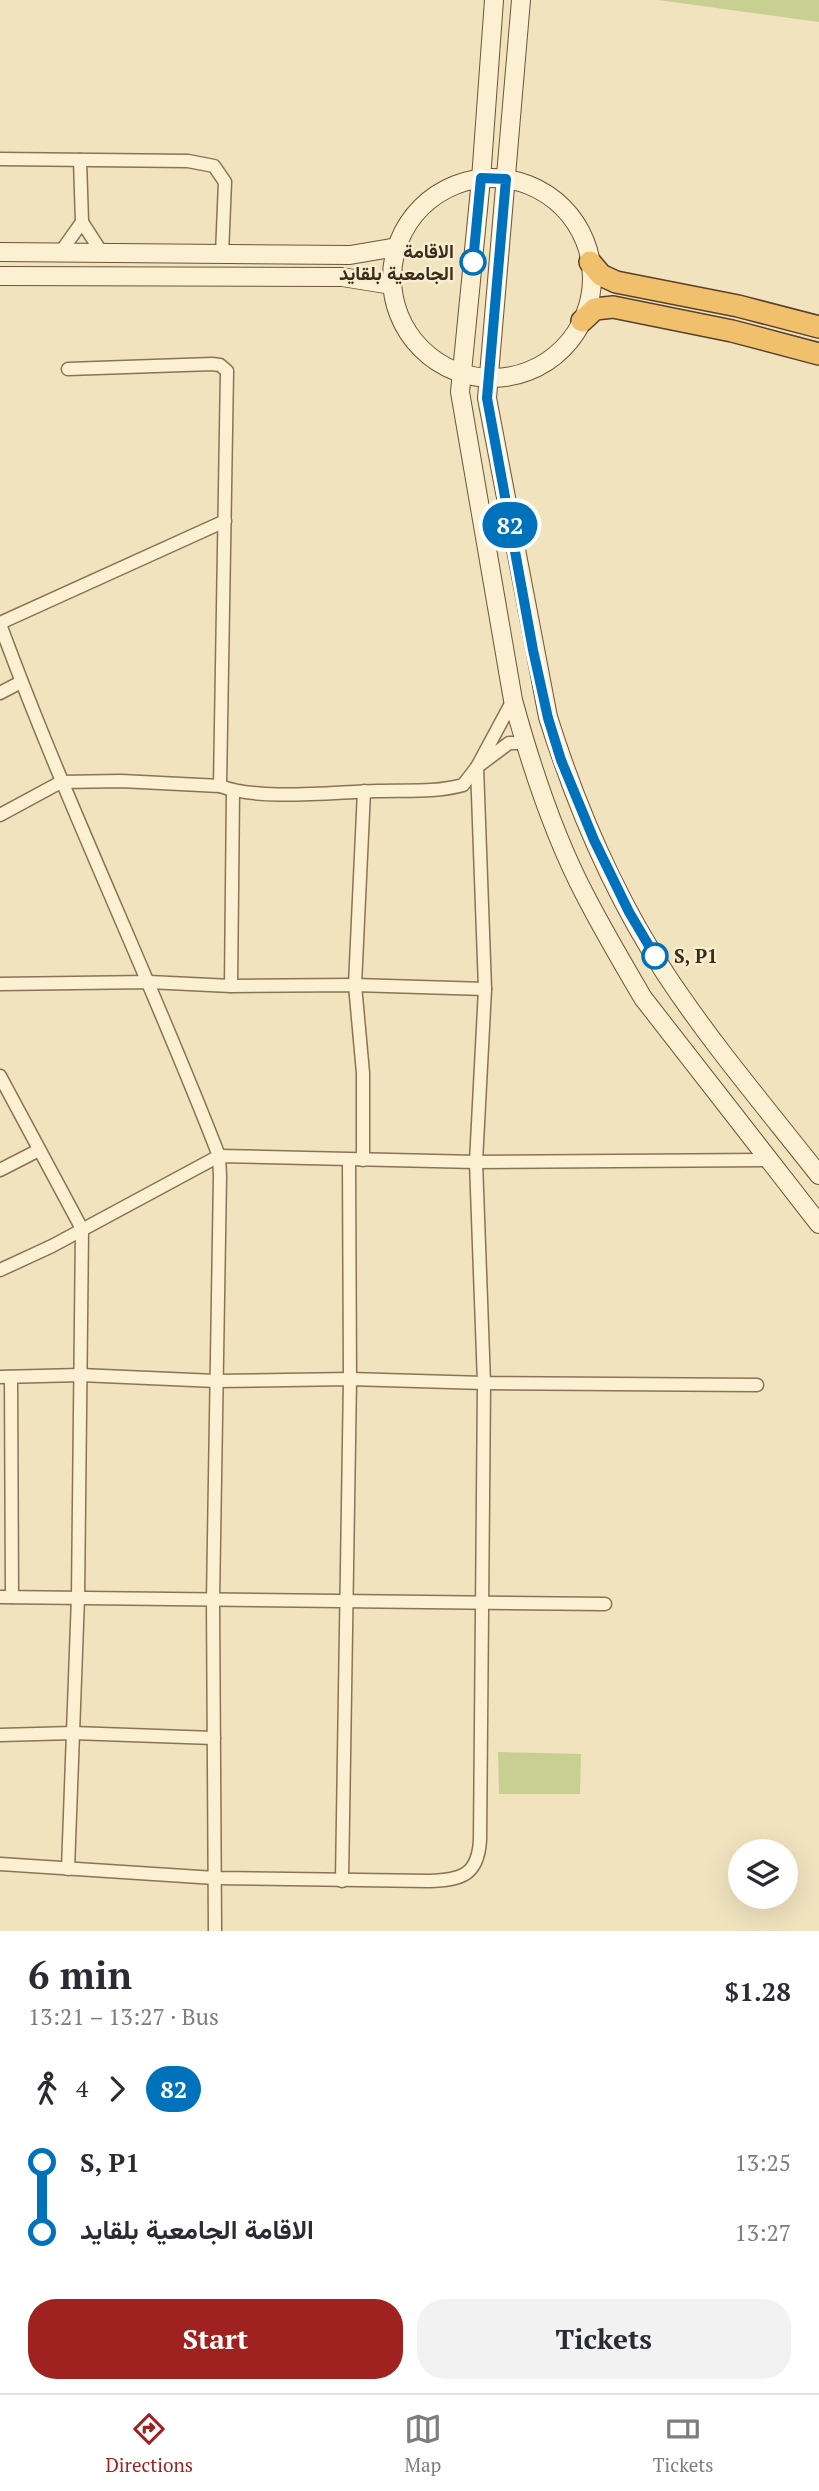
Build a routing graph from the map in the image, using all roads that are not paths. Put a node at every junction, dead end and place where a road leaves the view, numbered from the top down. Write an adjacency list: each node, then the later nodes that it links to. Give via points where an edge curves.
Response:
1 (494, 0): 5 (main road)
2 (522, 0): 6 (main road)
3 (0, 159): 4 (street)
4 (80, 160): 7 (street); 12 (street, via 188,161 214,166 225,182)
5 (481, 178): 6 (main road); 8 (main road, via 441,192 422,206); 20 (main road)
6 (506, 179): 13 (main road, via 552,198 570,216); 21 (main road)
7 (82, 222): 10 (street); 11 (street)
8 (397, 247): 12 (main road, via 350,255); 15 (main road)
9 (0, 252): 10 (main road)
10 (60, 253): 11 (main road)
11 (102, 253): 12 (main road)
12 (222, 254)
13 (590, 262): 16 (main road, via 590,292); 17 (highway, via 601,275 616,282)
14 (0, 276): 15 (main road, via 342,277)
15 (392, 285): 20 (main road, via 395,305 413,340 427,354)
16 (582, 321): 18 (highway, via 595,309 613,307); 21 (main road, via 572,338 543,363 507,377)
17 (819, 327)
18 (819, 354)
19 (68, 369): 22 (street, via 212,364 224,368)
20 (461, 373): 21 (main road); 26 (main road, via 460,392)
21 (488, 378): 46 (main road, via 489,413 537,672 558,750 580,806 629,912 665,972)
22 (225, 522): 23 (street); 30 (street)
23 (0, 624): 24 (street)
24 (21, 682): 25 (street); 29 (street)
25 (0, 693)
26 (513, 700): 27 (main road); 28 (street)
27 (525, 743): 28 (street, via 509,743); 43 (main road, via 584,894 636,986)
28 (477, 767): 31 (street, via 463,785 451,788); 37 (street)
29 (61, 782): 30 (street); 32 (street); 33 (street)
30 (227, 788): 31 (street, via 303,794); 36 (street)
31 (364, 792): 35 (street)
32 (0, 815)
33 (149, 982): 34 (street); 36 (street); 40 (street)
34 (0, 984)
35 (355, 985): 36 (street); 37 (street); 42 (street, via 363,1073)
36 (231, 986)
37 (485, 989): 44 (street)
38 (1, 1078): 39 (street)
39 (38, 1150): 45 (street); 48 (street)
40 (219, 1156): 41 (street); 48 (street); 53 (street)
41 (349, 1160): 42 (street); 52 (street)
42 (363, 1160): 44 (street)
43 (769, 1160): 44 (street); 47 (main road)
44 (477, 1162): 54 (street)
45 (0, 1170)
46 (819, 1175)
47 (819, 1224)
48 (82, 1228): 49 (street); 50 (street)
49 (0, 1270)
50 (80, 1375): 51 (street); 53 (street); 57 (street)
51 (6, 1377): 56 (street)
52 (350, 1379): 53 (street); 54 (street); 59 (street)
53 (216, 1381): 58 (street)
54 (484, 1383): 55 (street); 60 (street)
55 (757, 1385)
56 (6, 1597): 57 (street)
57 (78, 1597): 58 (street); 62 (street)
58 (213, 1600): 59 (street); 64 (street)
59 (345, 1601): 60 (street); 68 (street)
60 (481, 1601): 61 (street); 68 (street, via 480,1840 475,1866 467,1874 443,1881)
61 (605, 1604)
62 (73, 1733): 63 (street); 64 (street); 66 (street)
63 (0, 1735)
64 (214, 1738): 67 (street)
65 (0, 1864): 66 (street)
66 (68, 1869): 67 (street)
67 (215, 1878): 68 (street); 69 (street)
68 (342, 1881)
69 (215, 1931)

